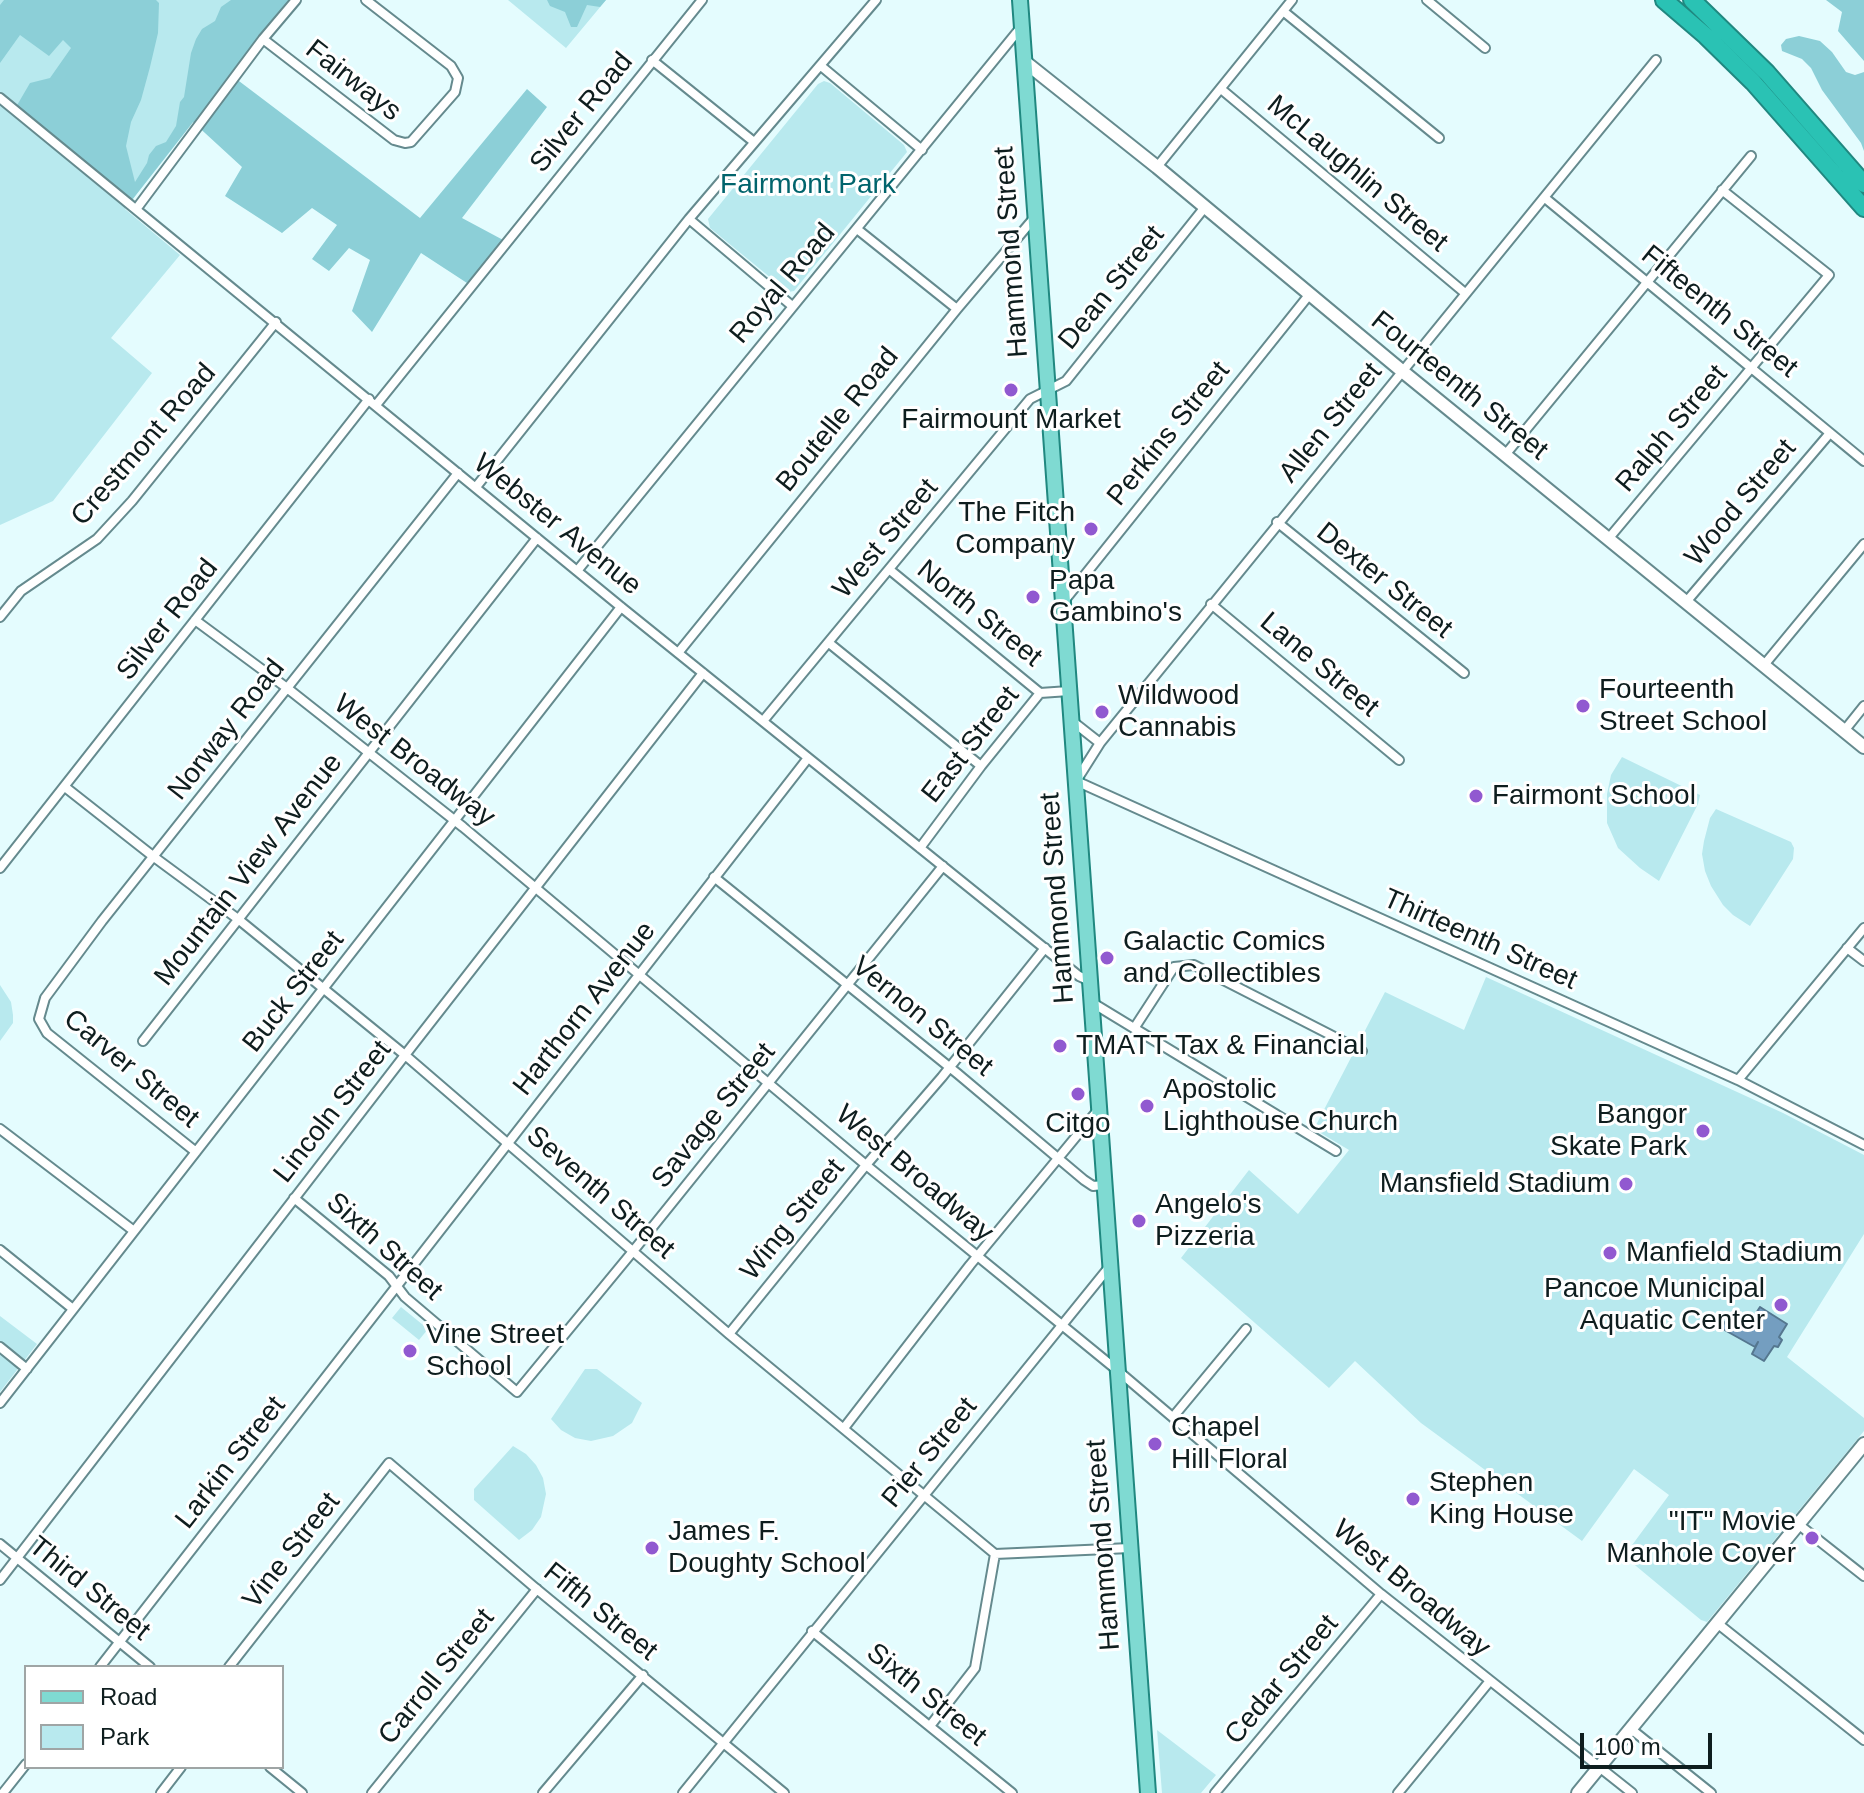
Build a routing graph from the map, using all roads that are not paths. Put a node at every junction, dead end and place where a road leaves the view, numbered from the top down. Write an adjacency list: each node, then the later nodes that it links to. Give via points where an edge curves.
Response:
1 (296, 0): 12 (street)
2 (366, 0): 12 (street, Fairways, via 451,66 458,78 455,92 411,142 394,140)
3 (702, 0): 14 (street, Silver Road)
4 (876, 0): 17 (street)
5 (1020, 0): 11 (main road, Hammond Street)
6 (1292, 0): 10 (street)
7 (1427, 0): 13 (street)
8 (1664, 0): 30 (highway, via 1753,82)
9 (1692, 0): 25 (highway, via 1767,73)
10 (1283, 11): 18 (street); 20 (street)
11 (1022, 25): 16 (main road, Hammond Street); 22 (street, Royal Road)
12 (263, 39): 29 (street)
13 (1485, 48)
14 (652, 60): 21 (street); 43 (street, Silver Road)
15 (1656, 60): 27 (street, Allen Street)
16 (1025, 62): 24 (street, Fourteenth Street); 31 (main road, Hammond Street)
17 (821, 66): 21 (street); 22 (street)
18 (1221, 89): 24 (street); 35 (street, McLaughlin Street)
19 (0, 98): 29 (street, Webster Avenue)
20 (1439, 138)
21 (754, 142): 32 (street)
22 (922, 150): 33 (street, Royal Road)
23 (1751, 156): 26 (street)
24 (1157, 167): 28 (street, Fourteenth Street)
25 (1864, 184)
26 (1722, 190): 34 (street); 40 (street, Ralph Street, via 1829,275)
27 (1545, 198): 34 (street, Fifteenth Street); 35 (street, Allen Street)
28 (1205, 207): 36 (street, Fourteenth Street); 42 (street, Dean Street, via 1066,381)
29 (137, 208): 39 (street, Webster Avenue)
30 (1864, 208)
31 (1036, 216): 38 (street, Boutelle Road); 42 (main road, Hammond Street)
32 (689, 219): 37 (street); 48 (street)
33 (857, 229): 37 (street, Royal Road); 38 (street)
34 (1647, 281): 40 (street, Fifteenth Street); 45 (street)
35 (1465, 293): 41 (street, Allen Street)
36 (1309, 295): 41 (street, Fourteenth Street); 55 (street, Perkins Street)
37 (791, 305): 54 (street, Royal Road)
38 (957, 309): 62 (street, Boutelle Road)
39 (276, 322): 43 (street, Webster Avenue); 59 (street, Crestmont Road, via 97,539 21,591)
40 (1752, 368): 44 (street, Fifteenth Street); 51 (street, Ralph Street)
41 (1402, 371): 45 (street, Fourteenth Street); 49 (street, Allen Street)
42 (1048, 390): 53 (street, West Street, via 1030,399); 55 (main road, Hammond Street)
43 (372, 402): 47 (street, Webster Avenue); 60 (street, Silver Road)
44 (1830, 433): 46 (street, Fifteenth Street); 56 (street, Wood Street)
45 (1505, 455): 51 (street, Fourteenth Street)
46 (1864, 461)
47 (458, 473): 48 (street, Webster Avenue); 66 (street, Norway Road)
48 (476, 487): 50 (street, Webster Avenue)
49 (1277, 522): 57 (street, Allen Street); 65 (street, Dexter Street)
50 (537, 538): 54 (street, Webster Avenue); 75 (street, Mountain View Avenue)
51 (1609, 538): 56 (street, Fourteenth Street)
52 (1864, 544): 63 (street)
53 (890, 570): 61 (street, West Street); 68 (street, North Street)
54 (577, 571): 58 (street, Webster Avenue)
55 (1063, 601): 67 (main road, Hammond Street)
56 (1686, 602): 63 (street, Fourteenth Street)
57 (1211, 604): 73 (street, Allen Street); 77 (street, Lane Street)
58 (621, 607): 62 (street, Webster Avenue); 81 (street, Buck Street)
59 (0, 617)
60 (195, 620): 66 (street, West Broadway); 80 (street, Silver Road)
61 (829, 643): 71 (street, West Street); 78 (street)
62 (678, 653): 64 (street, Webster Avenue)
63 (1764, 665): 72 (street, Fourteenth Street)
64 (703, 673): 71 (street, Webster Avenue); 87 (street, Lincoln Street)
65 (1464, 673)
66 (287, 688): 75 (street, West Broadway); 83 (street, Norway Road)
67 (1069, 691): 68 (street, East Street); 70 (main road, Hammond Street)
68 (1040, 693): 78 (street, East Street)
69 (1864, 706): 72 (street)
70 (1071, 720): 73 (street); 79 (main road, Hammond Street)
71 (763, 721): 76 (street, Webster Avenue)
72 (1844, 731): 74 (street, Fourteenth Street)
73 (1100, 743): 79 (street, Allen Street)
74 (1864, 747)
75 (368, 753): 81 (street, West Broadway); 88 (street, Mountain View Avenue)
76 (808, 758): 82 (street, Webster Avenue); 86 (street, Harthorn Avenue)
77 (1399, 760)
78 (981, 766): 82 (street, East Street)
79 (1076, 781): 94 (main road, Hammond Street); 104 (street, Thirteenth Street)
80 (65, 787): 83 (street, Seventh Street); 85 (street, Silver Road)
81 (455, 821): 87 (street, West Broadway); 96 (street, Buck Street)
82 (920, 848): 84 (street, Webster Avenue)
83 (154, 857): 88 (street, Seventh Street); 98 (street, Norway Road, via 45,998)
84 (943, 866): 90 (street, Webster Avenue); 95 (street, Savage Street)
85 (0, 867)
86 (714, 877): 93 (street, Harthorn Avenue); 95 (street, Vernon Street)
87 (536, 887): 93 (street, West Broadway); 102 (street, Lincoln Street)
88 (238, 919): 96 (street, Seventh Street); 100 (street, Mountain View Avenue)
89 (1864, 928): 91 (street)
90 (1045, 948): 94 (street, Webster Avenue); 103 (street, Wing Street)
91 (1847, 948): 92 (street); 104 (street)
92 (1864, 961)
93 (640, 974): 105 (street, West Broadway); 108 (street, Harthorn Avenue)
94 (1090, 981): 97 (main road, Hammond Street)
95 (848, 985): 103 (street, Vernon Street); 105 (street, Savage Street)
96 (324, 989): 102 (street, Seventh Street); 111 (street, Buck Street)
97 (1091, 1002): 99 (street); 106 (main road, Hammond Street)
98 (39, 1019): 111 (street, Carver Street, via 47,1033)
99 (1135, 1027): 101 (street, via 1174,967 1194,965); 110 (street)
100 (143, 1041)
101 (1362, 1051)
102 (405, 1055): 108 (street, Seventh Street); 115 (street, Lincoln Street)
103 (949, 1067): 112 (street, Vernon Street); 113 (street, Wing Street)
104 (1738, 1080): 109 (street, Thirteenth Street)
105 (768, 1082): 113 (street, West Broadway); 118 (street, Savage Street)
106 (1099, 1108): 112 (street); 114 (main road, Hammond Street)
107 (0, 1129): 116 (street)
108 (509, 1143): 118 (street, Seventh Street); 121 (street, Harthorn Avenue)
109 (1864, 1145)
110 (1336, 1151)
111 (196, 1152): 116 (street, Buck Street)
112 (1059, 1157): 114 (street, Vernon Street, via 1093,1186); 119 (street)
113 (866, 1165): 119 (street, West Broadway); 125 (street, Wing Street)
114 (1104, 1185): 120 (main road, Hammond Street)
115 (294, 1198): 121 (street, Sixth Street); 140 (street, Lincoln Street)
116 (134, 1231): 122 (street, Buck Street)
117 (0, 1250): 122 (street)
118 (634, 1250): 125 (street, Seventh Street); 129 (street, Savage Street)
119 (977, 1256): 123 (street, West Broadway); 132 (street)
120 (1110, 1266): 123 (street, Pier Street); 128 (main road, Hammond Street)
121 (397, 1286): 129 (street, Sixth Street); 147 (street, Larkin Street)
122 (73, 1309): 127 (street, Buck Street)
123 (1062, 1325): 128 (street, West Broadway); 135 (street, Pier Street)
124 (1246, 1329): 131 (street)
125 (729, 1334): 132 (street, Seventh Street)
126 (0, 1347): 127 (street)
127 (27, 1369): 130 (street, Buck Street)
128 (1117, 1370): 131 (street, West Broadway); 138 (main road, Hammond Street)
129 (517, 1392)
130 (0, 1403)
131 (1173, 1417): 144 (street, West Broadway)
132 (844, 1428): 135 (street, Seventh Street)
133 (1864, 1444): 136 (street)
134 (389, 1463): 143 (street, Fifth Street); 150 (street, Vine Street)
135 (925, 1496): 139 (street, Seventh Street); 146 (street, Pier Street)
136 (1798, 1524): 141 (street); 145 (street)
137 (0, 1544): 140 (street, Third Street)
138 (1130, 1548): 139 (street); 169 (main road, Hammond Street)
139 (995, 1554): 153 (street, via 975,1668)
140 (16, 1558): 142 (street, Lincoln Street); 147 (street, Third Street)
141 (1864, 1576)
142 (0, 1580)
143 (537, 1589): 151 (street, Fifth Street); 164 (street, Carroll Street)
144 (1381, 1594): 152 (street, West Broadway); 170 (street, Cedar Street)
145 (1717, 1623): 154 (street); 155 (street)
146 (812, 1631): 153 (street, Sixth Street); 156 (street, Pier Street)
147 (119, 1641): 148 (street, Larkin Street); 149 (street, Third Street)
148 (101, 1665)
149 (148, 1665)
150 (231, 1665)
151 (643, 1675): 156 (street, Fifth Street); 165 (street)
152 (1489, 1682): 157 (street, West Broadway); 171 (street)
153 (930, 1726): 168 (street, Sixth Street)
154 (1631, 1729): 157 (street); 174 (street)
155 (1864, 1740)
156 (723, 1742): 166 (street, Pier Street); 167 (street, Fifth Street)
157 (1600, 1766): 172 (street); 173 (street, West Broadway)
158 (24, 1767): 161 (street)
159 (179, 1769): 162 (street)
160 (272, 1769): 163 (street)
161 (3, 1793)
162 (161, 1793)
163 (302, 1793)
164 (372, 1793)
165 (543, 1793)
166 (683, 1793)
167 (784, 1793)
168 (1012, 1793)
169 (1148, 1793)
170 (1216, 1793)
171 (1398, 1793)
172 (1578, 1793)
173 (1632, 1793)
174 (1711, 1793)

